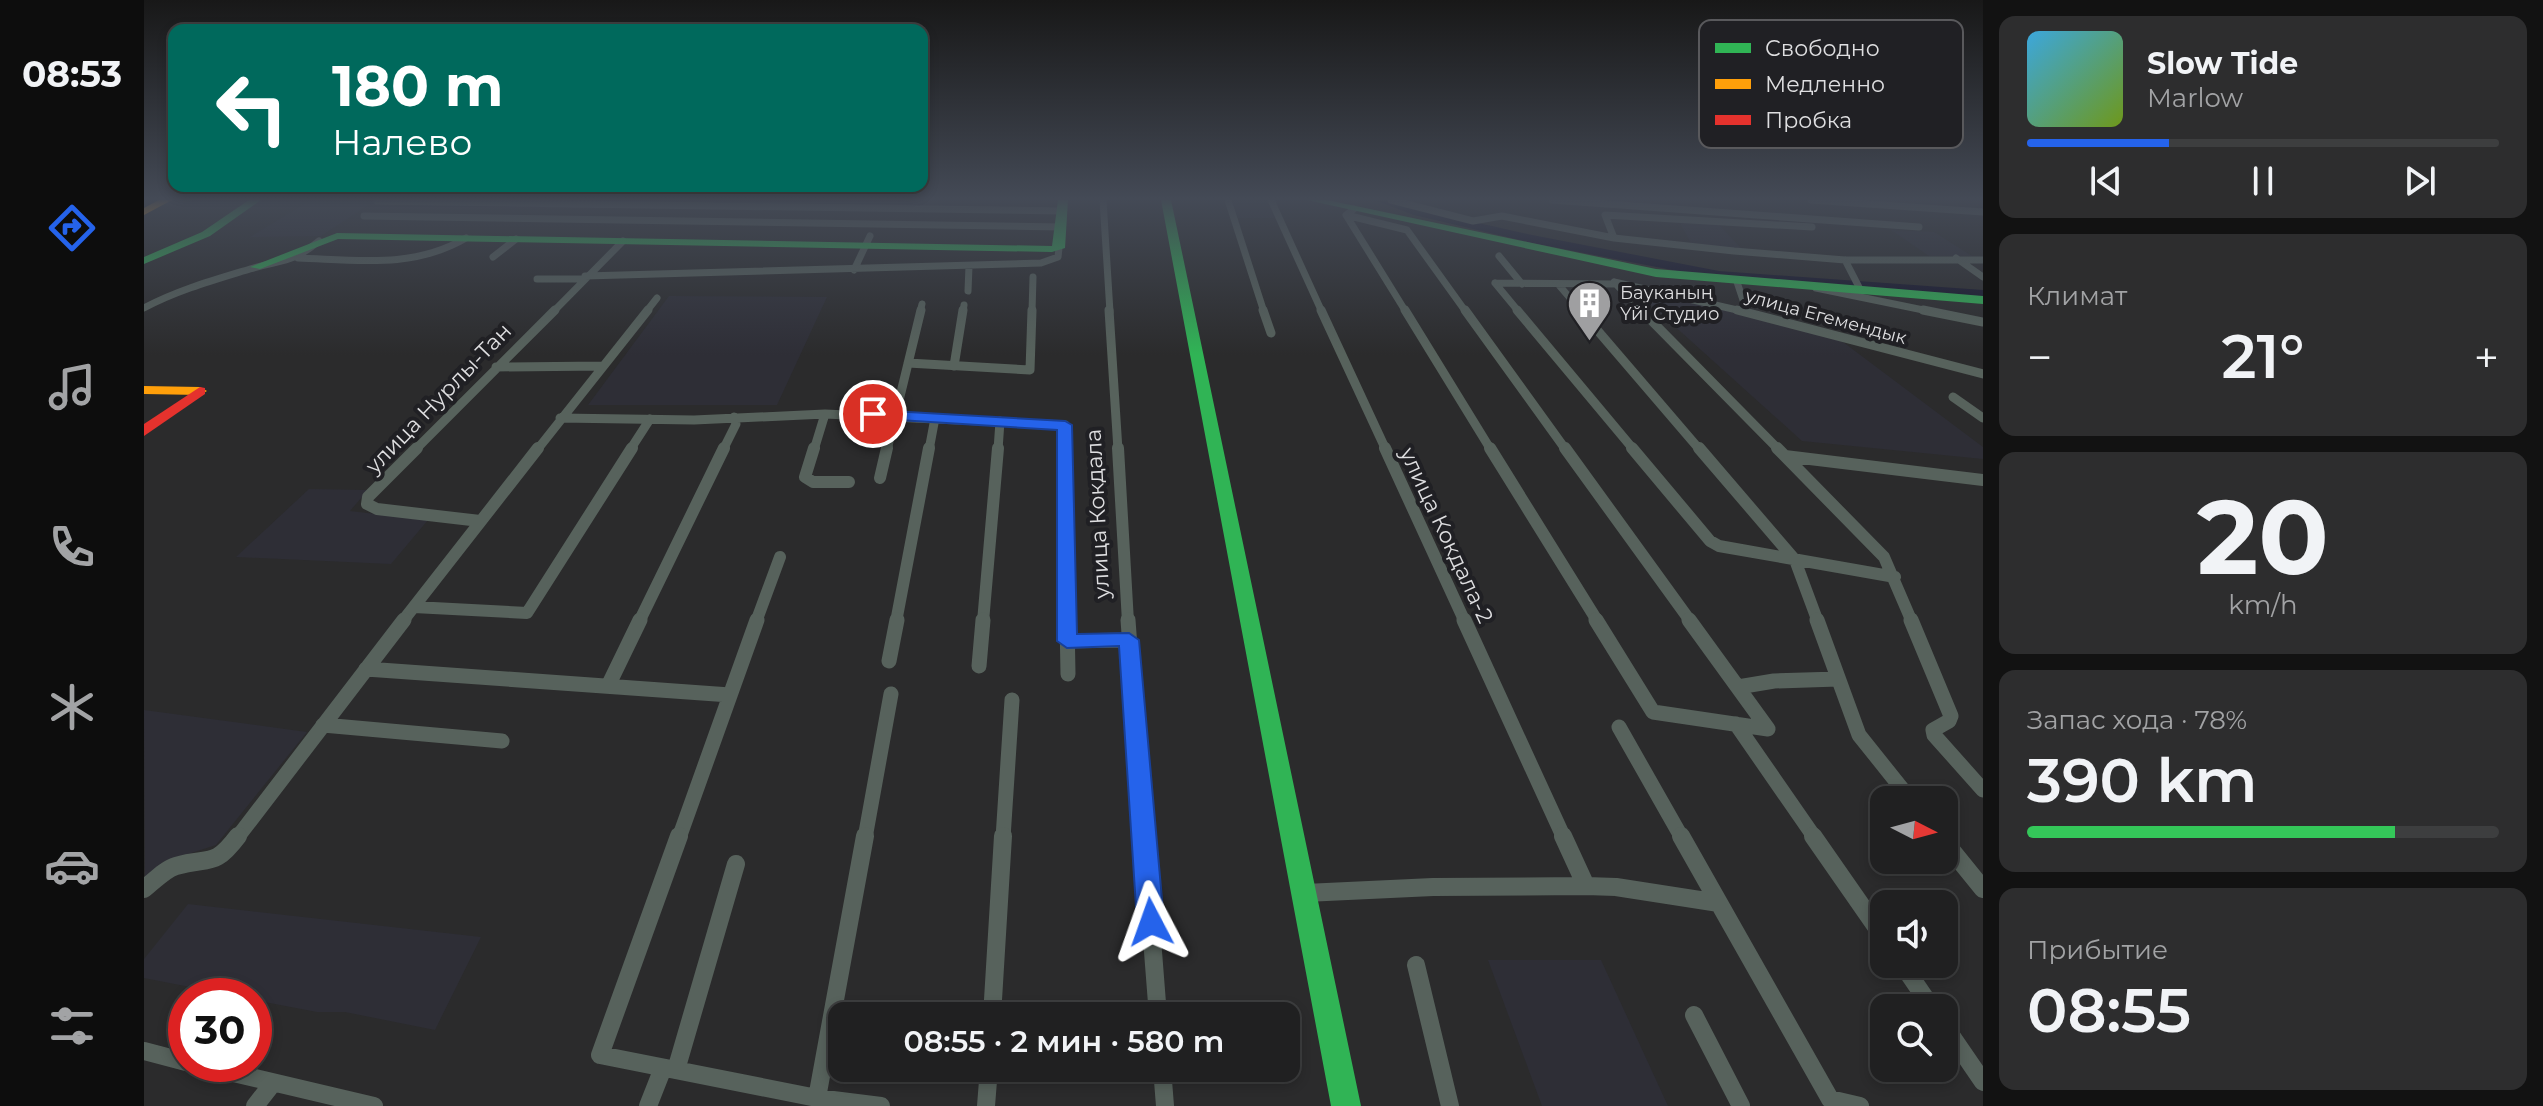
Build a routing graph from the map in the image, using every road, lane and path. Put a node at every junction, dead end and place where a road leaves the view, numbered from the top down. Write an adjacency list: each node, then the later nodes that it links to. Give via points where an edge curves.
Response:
1 (166, 252): 23 (main road)
2 (293, 252): 25 (main road)
3 (306, 252): 19 (street)
4 (444, 252): 19 (street, via 416,260)
5 (500, 252): 18 (street)
6 (612, 252): 29 (street, улица Нурлы-Тан)
7 (863, 252): 26 (street)
8 (1059, 252): 24 (street, via 1052,261)
9 (1106, 252): 71 (street, улица Кокдала)
10 (1176, 252): 94 (main road)
11 (1245, 252): 45 (street)
12 (1295, 252): 92 (street, улица Кокдала-2)
13 (1373, 252): 83 (street, via 1653,712)
14 (1423, 252): 79 (street)
15 (1551, 252): 31 (main road, via 1635,270)
16 (1757, 252): 21 (street)
17 (1499, 256): 33 (street)
18 (493, 257)
19 (298, 258): 25 (street)
20 (1956, 258): 21 (street); 22 (street); 28 (street)
21 (1845, 260): 35 (street)
22 (1983, 260)
23 (144, 261)
24 (969, 266): 26 (street); 37 (street)
25 (256, 267): 42 (street, via 173,293)
26 (854, 270): 29 (street)
27 (1033, 277): 48 (street, via 1030,370)
28 (1983, 277)
29 (584, 278): 30 (street); 49 (street, улица Нурлы-Тан)
30 (537, 279)
31 (1737, 282): 36 (main road); 43 (street)
32 (1616, 283): 34 (street, улица Егемендык); 43 (street, улица Егемендык); 62 (street)
33 (1522, 284): 34 (street, улица Егемендык); 68 (street, via 1495,283 1710,541)
34 (1558, 284): 68 (street)
35 (1857, 285): 36 (main road); 39 (main road)
36 (1816, 288): 44 (street)
37 (968, 291)
38 (657, 298): 47 (street)
39 (1983, 300)
40 (922, 304): 46 (street)
41 (964, 305): 48 (street)
42 (144, 308)
43 (1747, 312): 50 (street, улица Егемендык)
44 (1983, 322)
45 (1271, 333)
46 (908, 363): 48 (street); 54 (street)
47 (602, 366): 49 (street); 56 (street)
48 (954, 366)
49 (496, 367): 66 (street, улица Нурлы-Тан, via 368,497 367,504)
50 (1983, 374)
51 (144, 390): 61 (main road, via 200,391)
52 (1953, 397): 58 (street)
53 (825, 414): 54 (street); 55 (street); 65 (street, via 805,477 813,482)
54 (896, 415): 57 (street); 63 (street)
55 (734, 417): 59 (street); 78 (street, via 736,424)
56 (560, 418): 59 (street); 66 (street)
57 (935, 418): 60 (street); 73 (street)
58 (1983, 418)
59 (650, 419): 70 (street, via 527,613)
60 (1000, 421): 72 (street, via 1065,425); 74 (street)
61 (144, 431)
62 (1785, 456): 64 (street); 69 (street, via 1872,543)
63 (880, 478)
64 (1983, 480)
65 (849, 482)
66 (480, 521): 70 (street)
67 (780, 557): 81 (street)
68 (1795, 560): 69 (street); 77 (street)
69 (1895, 577): 88 (street, via 1951,716 1933,730 1934,735)
70 (414, 607): 75 (street)
71 (1129, 640): 72 (street); 99 (street, улица Кокдала)
72 (1067, 641): 76 (street)
73 (889, 661)
74 (979, 666)
75 (366, 669): 78 (street); 84 (street)
76 (1068, 674)
77 (1838, 679): 79 (street); 87 (street, via 1859,735)
78 (608, 686): 81 (street)
79 (1738, 687): 83 (street, via 1768,729)
80 (891, 694): 110 (street)
81 (730, 695): 104 (street, via 600,1055)
82 (1012, 700): 98 (street)
83 (1736, 724): 96 (street)
84 (323, 725): 86 (street); 93 (street, via 225,853 209,862 174,866)
85 (1619, 727): 95 (street)
86 (502, 741)
87 (1900, 786)
88 (1983, 790)
89 (1958, 857): 91 (street)
90 (736, 864): 104 (street)
91 (1981, 884)
92 (1586, 886): 94 (street); 95 (street)
93 (144, 889)
94 (1305, 893): 117 (main road)
95 (1719, 903): 120 (street, via 1830,1099)
96 (1870, 918)
97 (1416, 965): 118 (street)
98 (993, 1002)
99 (1157, 1002)
100 (1694, 1015): 119 (street)
101 (1958, 1045): 108 (street)
102 (144, 1051): 103 (street)
103 (168, 1057)
104 (670, 1069): 110 (street); 113 (street)
105 (269, 1082): 109 (street)
106 (988, 1082): 115 (street)
107 (1163, 1082): 116 (street)
108 (1983, 1082)
109 (273, 1083): 111 (street); 112 (street)
110 (817, 1098): 114 (street)
111 (255, 1106)
112 (374, 1106)
113 (648, 1106)
114 (881, 1106)
115 (986, 1106)
116 (1165, 1106)
117 (1346, 1106)
118 (1450, 1106)
119 (1741, 1106)
120 (1860, 1106)

